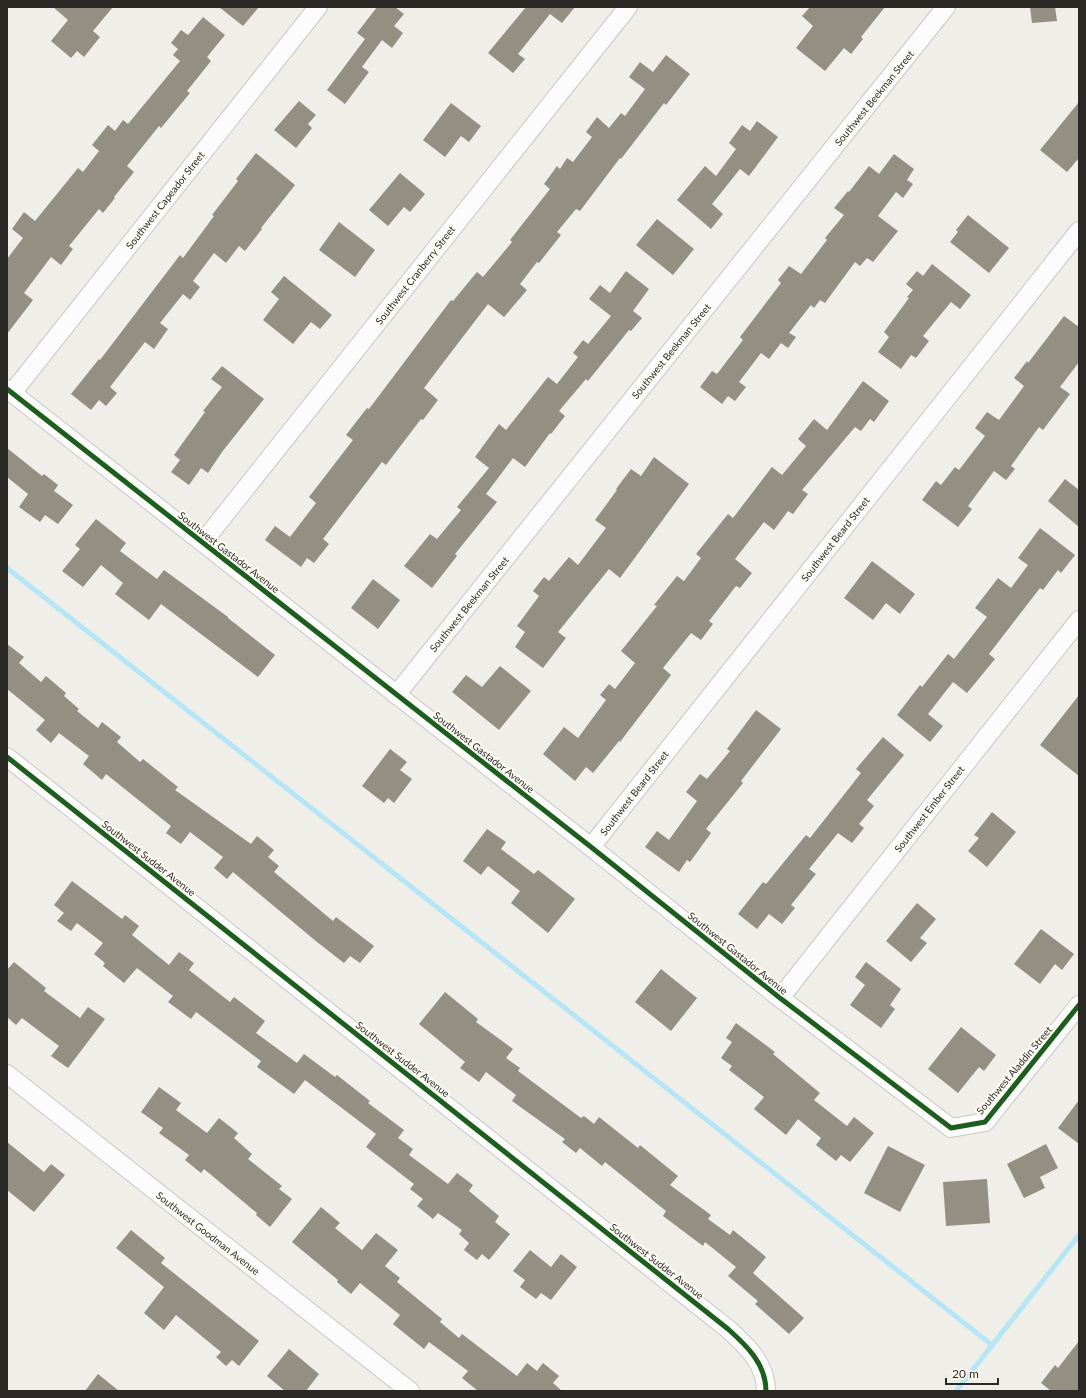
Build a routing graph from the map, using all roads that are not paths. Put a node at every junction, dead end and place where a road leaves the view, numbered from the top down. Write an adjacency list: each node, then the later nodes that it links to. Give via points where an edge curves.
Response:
1 (318, 7): 5 (street, Southwest Capeador Street)
2 (628, 7): 6 (street, Southwest Cranberry Street)
3 (946, 7): 8 (street, Southwest Beekman Street)
4 (1079, 231): 10 (street, Southwest Beard Street)
5 (10, 391): 6 (street, Southwest Gastador Avenue)
6 (203, 542): 8 (street, Southwest Gastador Avenue)
7 (1079, 620): 11 (street, Southwest Ember Street)
8 (396, 695): 10 (street, Southwest Gastador Avenue)
9 (7, 757): 16 (street, Southwest Sudder Avenue, via 728,1329 756,1357 763,1370)
10 (591, 847): 11 (street, Southwest Gastador Avenue)
11 (780, 998): 14 (street, Southwest Gastador Avenue)
12 (1079, 1005): 14 (street, Southwest Aladdin Street, via 985,1122)
13 (7, 1074): 15 (street, Southwest Goodman Avenue)
14 (950, 1128)
15 (410, 1391)
16 (766, 1391)

